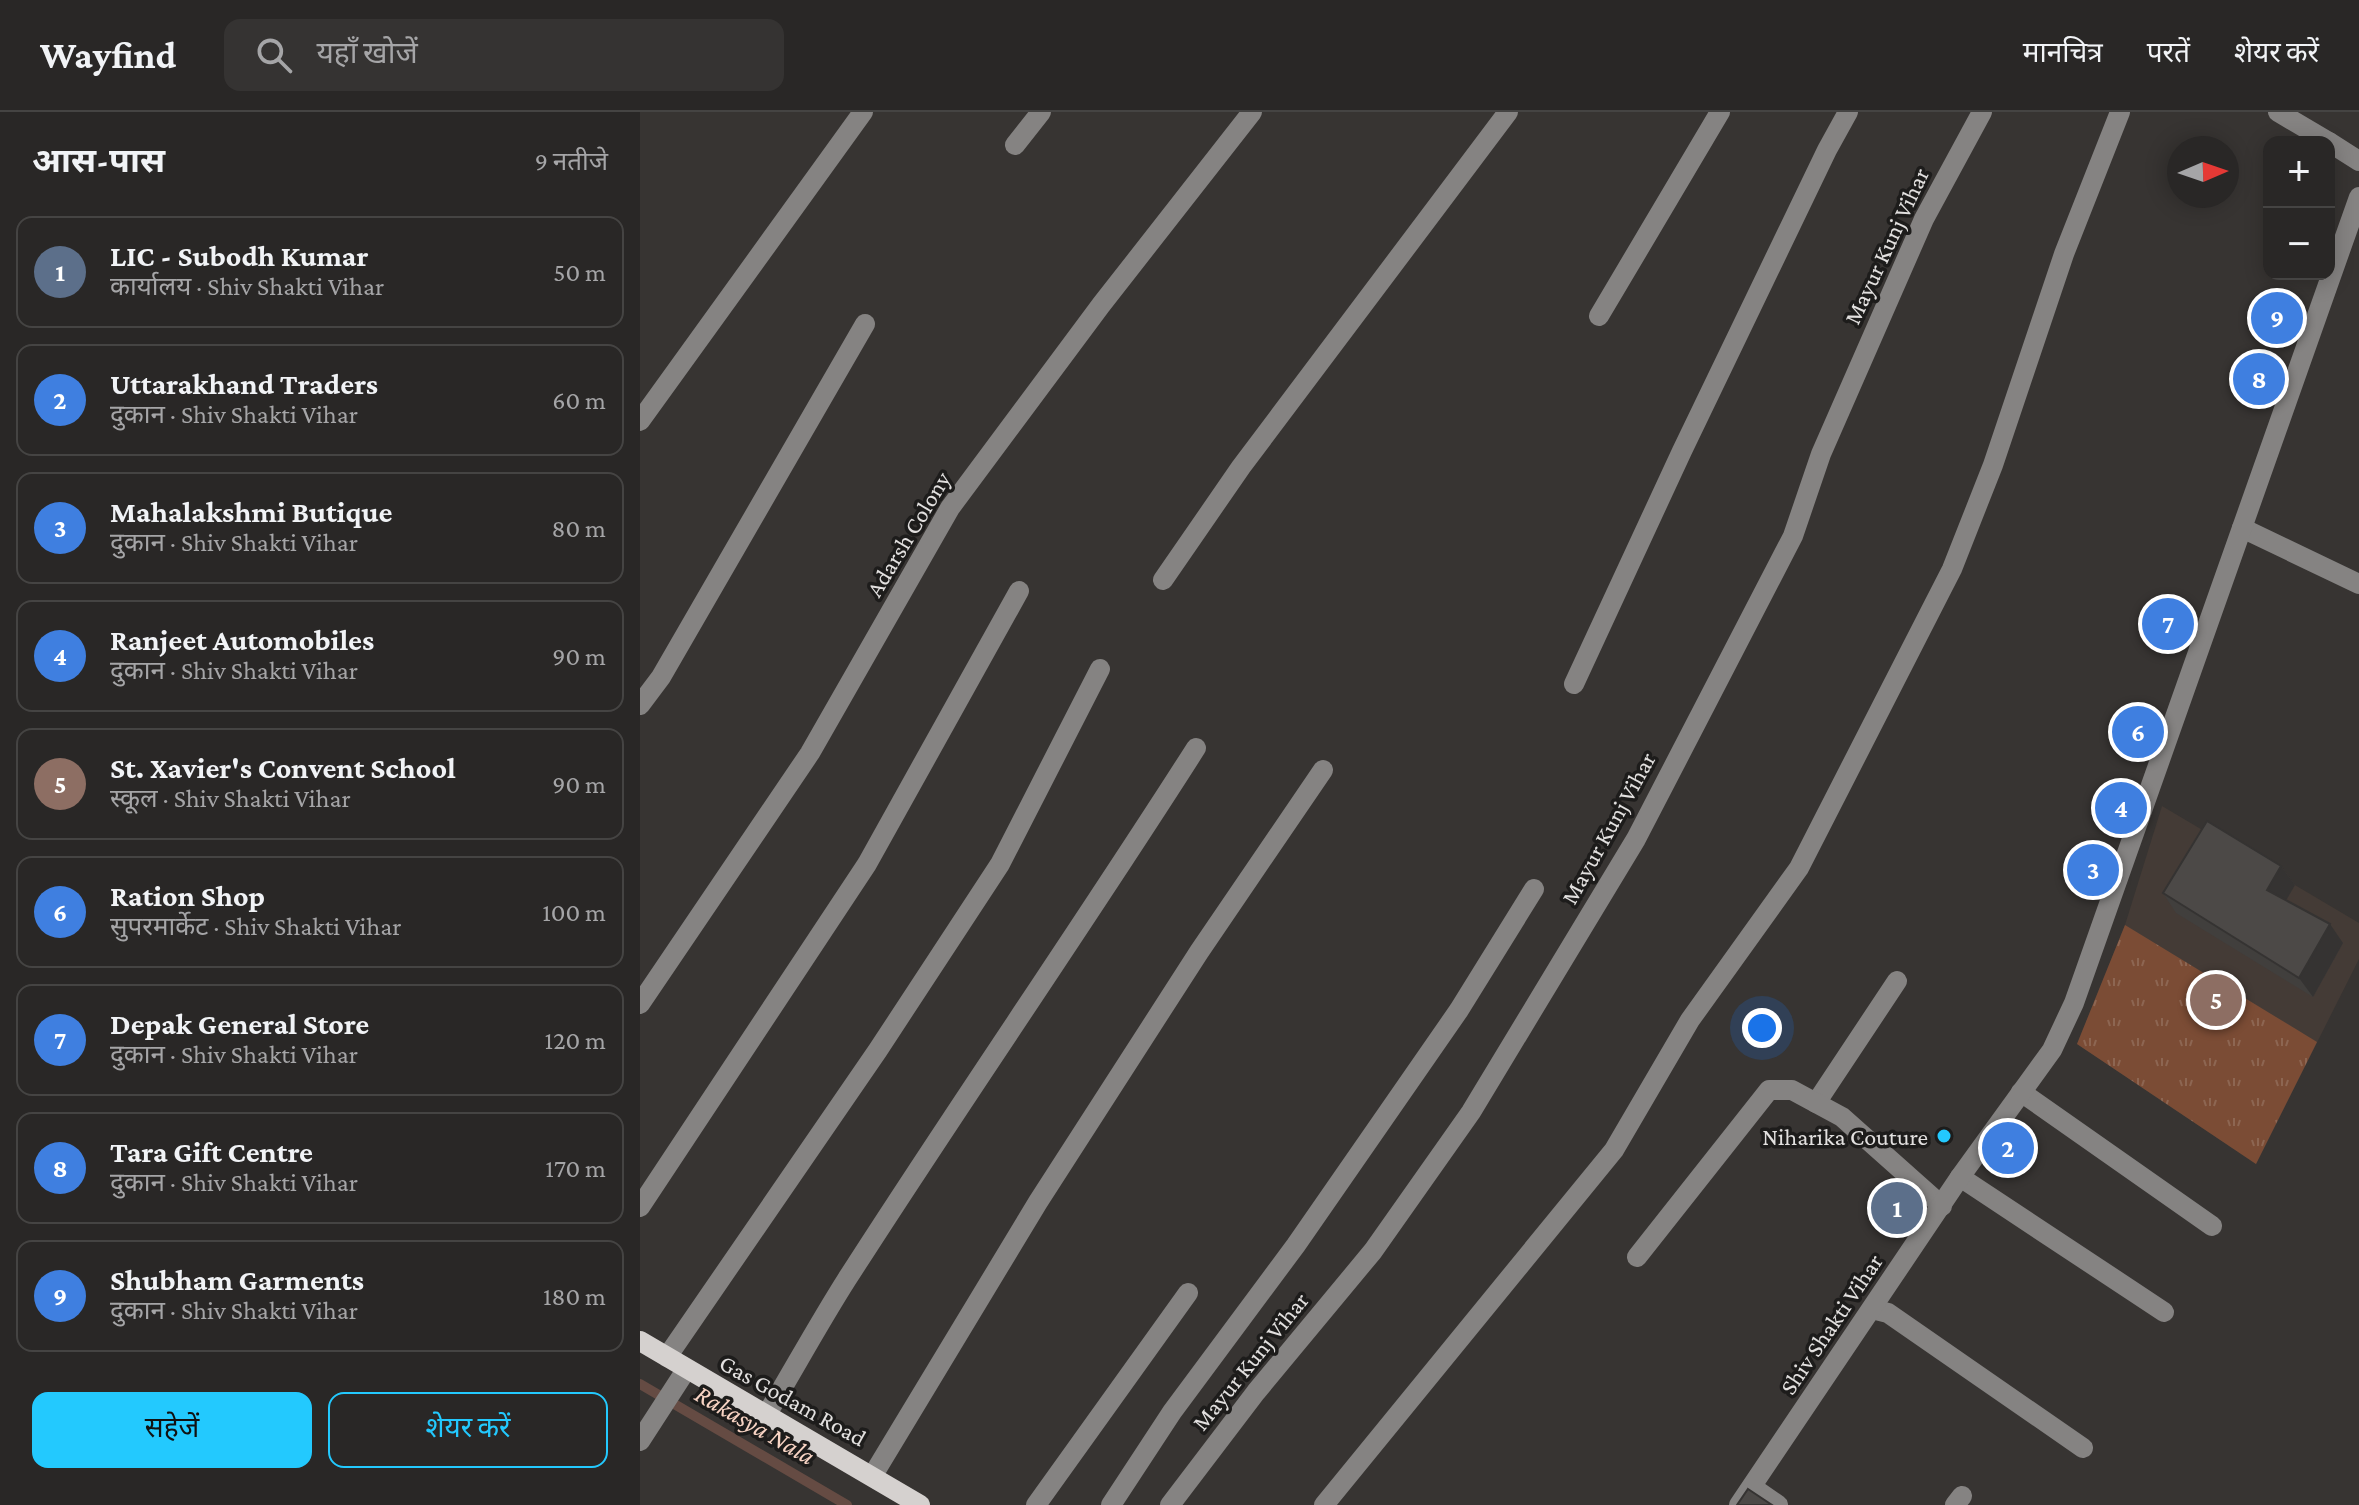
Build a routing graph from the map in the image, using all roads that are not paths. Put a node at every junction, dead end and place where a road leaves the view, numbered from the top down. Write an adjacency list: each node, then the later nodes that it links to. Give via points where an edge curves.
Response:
1 (863, 112): 17 (street)
2 (1041, 112): 11 (street)
3 (1252, 112): 29 (street, Adarsh Colony, via 950,508 810,753)
4 (1508, 112): 19 (street, via 1241,467)
5 (1720, 112): 15 (street)
6 (1848, 112): 23 (street, via 1688,436)
7 (1982, 112): 51 (street, Mayur Kunj Vihar, via 1924,219 1821,454 1793,536 1636,839 1471,1112 1373,1251)
8 (2120, 112): 52 (street, via 1952,569 1799,868 1690,1020 1614,1150)
9 (2278, 112): 10 (street)
10 (2319, 136)
11 (1015, 145)
12 (2335, 146): 13 (street)
13 (2359, 161)
14 (2359, 197): 18 (street, Shiv Shakti Vihar)
15 (1599, 316)
16 (865, 324): 24 (street)
17 (640, 421)
18 (2242, 528): 20 (street); 30 (street, Shiv Shakti Vihar, via 2074,1003 2052,1050)
19 (1163, 580)
20 (2359, 584)
21 (1019, 591): 34 (street, via 867,864)
22 (1100, 669): 41 (street, via 1000,864)
23 (1574, 684)
24 (640, 705)
25 (1196, 748): 43 (street, via 845,1282)
26 (1323, 770): 46 (street, via 1038,1202)
27 (1534, 889): 50 (street, via 1459,1010)
28 (1897, 981): 31 (street)
29 (640, 1004)
30 (2021, 1092): 32 (street, Shiv Shakti Vihar); 35 (street)
31 (1816, 1103): 33 (street, via 1842,1117); 36 (street, via 1792,1090 1769,1090)
32 (1960, 1177): 33 (street, Shiv Shakti Vihar); 39 (street)
33 (1942, 1206): 38 (street, Shiv Shakti Vihar)
34 (640, 1207)
35 (2212, 1226)
36 (1637, 1257)
37 (1188, 1293): 49 (street)
38 (1872, 1309): 45 (street, via 1888,1313); 47 (street, Shiv Shakti Vihar)
39 (2164, 1312)
40 (640, 1341): 41 (main road, Gas Godam Road)
41 (667, 1357): 42 (main road, Gas Godam Road)
42 (686, 1370): 43 (main road, Gas Godam Road); 44 (street)
43 (767, 1414): 46 (main road, Gas Godam Road)
44 (640, 1441)
45 (2083, 1448)
46 (873, 1475): 48 (main road, Gas Godam Road)
47 (1752, 1487): 53 (street, Shiv Shakti Vihar); 54 (street)
48 (920, 1505)
49 (1036, 1505)
50 (1111, 1505)
51 (1170, 1505)
52 (1324, 1505)
53 (1739, 1505)
54 (1778, 1505)

